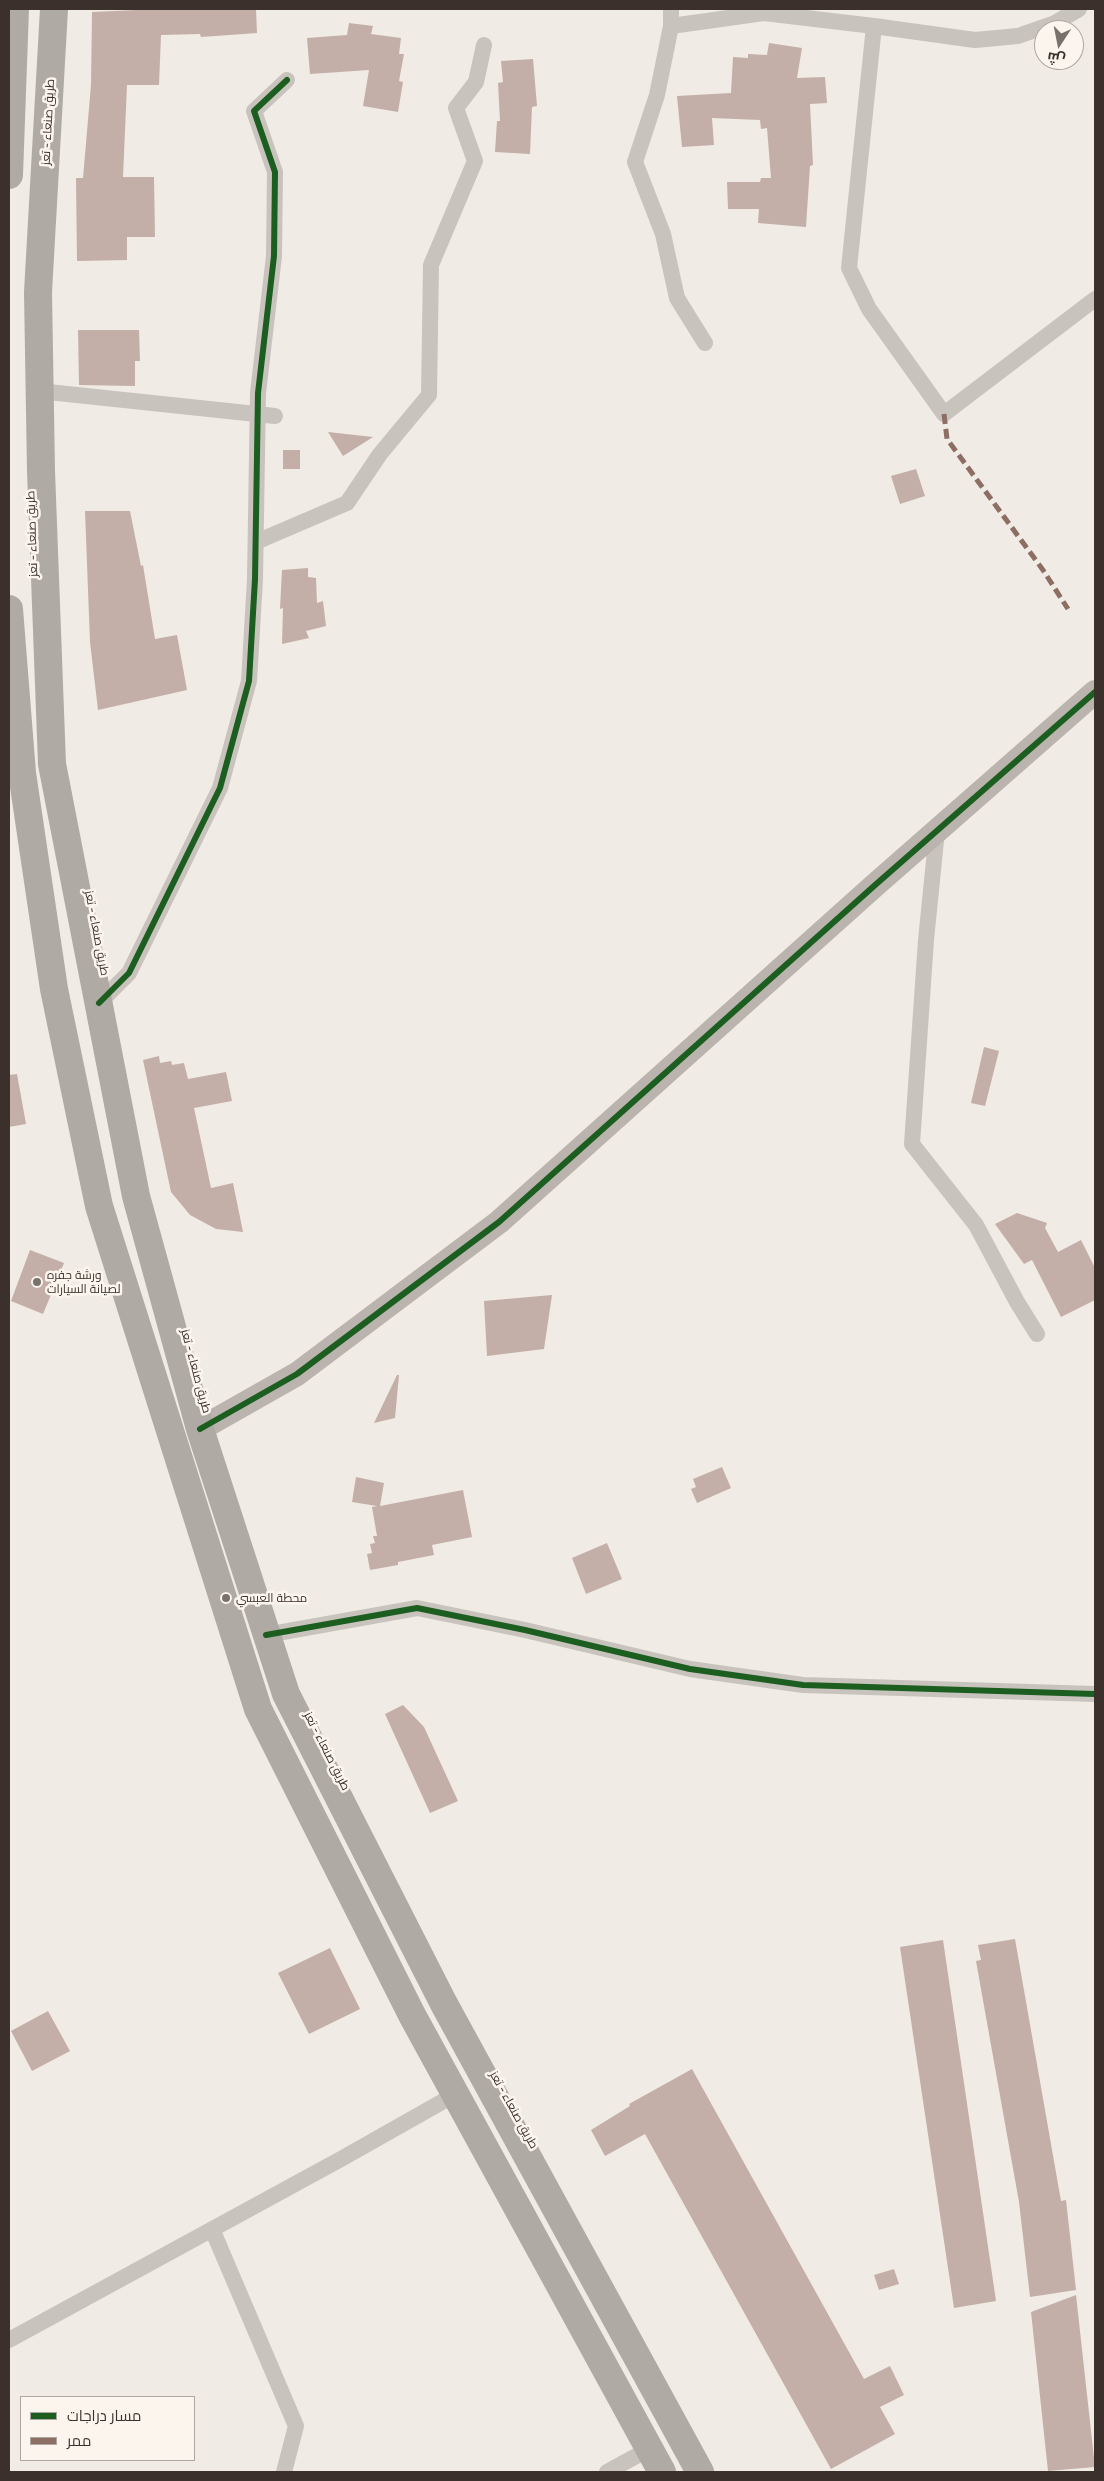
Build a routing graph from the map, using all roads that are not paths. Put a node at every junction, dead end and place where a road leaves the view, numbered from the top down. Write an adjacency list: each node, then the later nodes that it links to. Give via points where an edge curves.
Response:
1 (15, 9): 9 (highway)
2 (54, 9): 12 (highway, طريق صنعاء - تعز, via 38,292)
3 (671, 9): 5 (street)
4 (1078, 9): 6 (street, via 1055,23 1018,36 975,40)
5 (671, 26): 6 (street, via 764,13); 11 (street, via 657,94 635,162 664,234 677,298)
6 (874, 26): 10 (street, via 849,268 869,309 944,414)
7 (484, 45): 15 (street, via 476,82 456,108 475,161 431,266 429,395 380,454 347,503)
8 (287, 80): 13 (street, via 254,111 275,172 274,256)
9 (9, 174)
10 (1095, 299)
11 (705, 343)
12 (39, 391): 13 (street); 19 (highway, طريق صنعاء - تعز, via 52,764)
13 (258, 415): 14 (street); 15 (street)
14 (275, 416)
15 (256, 542): 19 (street, via 249,681 220,788 129,973)
16 (9, 609): 24 (highway, via 22,772 54,990 98,1206 258,1709 412,2015)
17 (1095, 692): 18 (street)
18 (937, 831): 20 (street, via 912,1144 976,1225); 21 (street, via 499,1222 296,1374)
19 (99, 1003): 21 (highway, طريق صنعاء - تعز, via 136,1196)
20 (1037, 1334)
21 (200, 1429): 22 (highway, طريق صنعاء - تعز)
22 (266, 1635): 23 (street, via 417,1608 690,1669 804,1685); 30 (highway, طريق صنعاء - تعز, via 286,1694 444,2004)
23 (1095, 1694)
24 (456, 2094): 25 (street); 27 (highway)
25 (212, 2229): 26 (street); 28 (street, via 296,2426)
26 (9, 2340)
27 (655, 2461): 29 (street)
28 (284, 2472)
29 (607, 2472)
30 (700, 2472)

